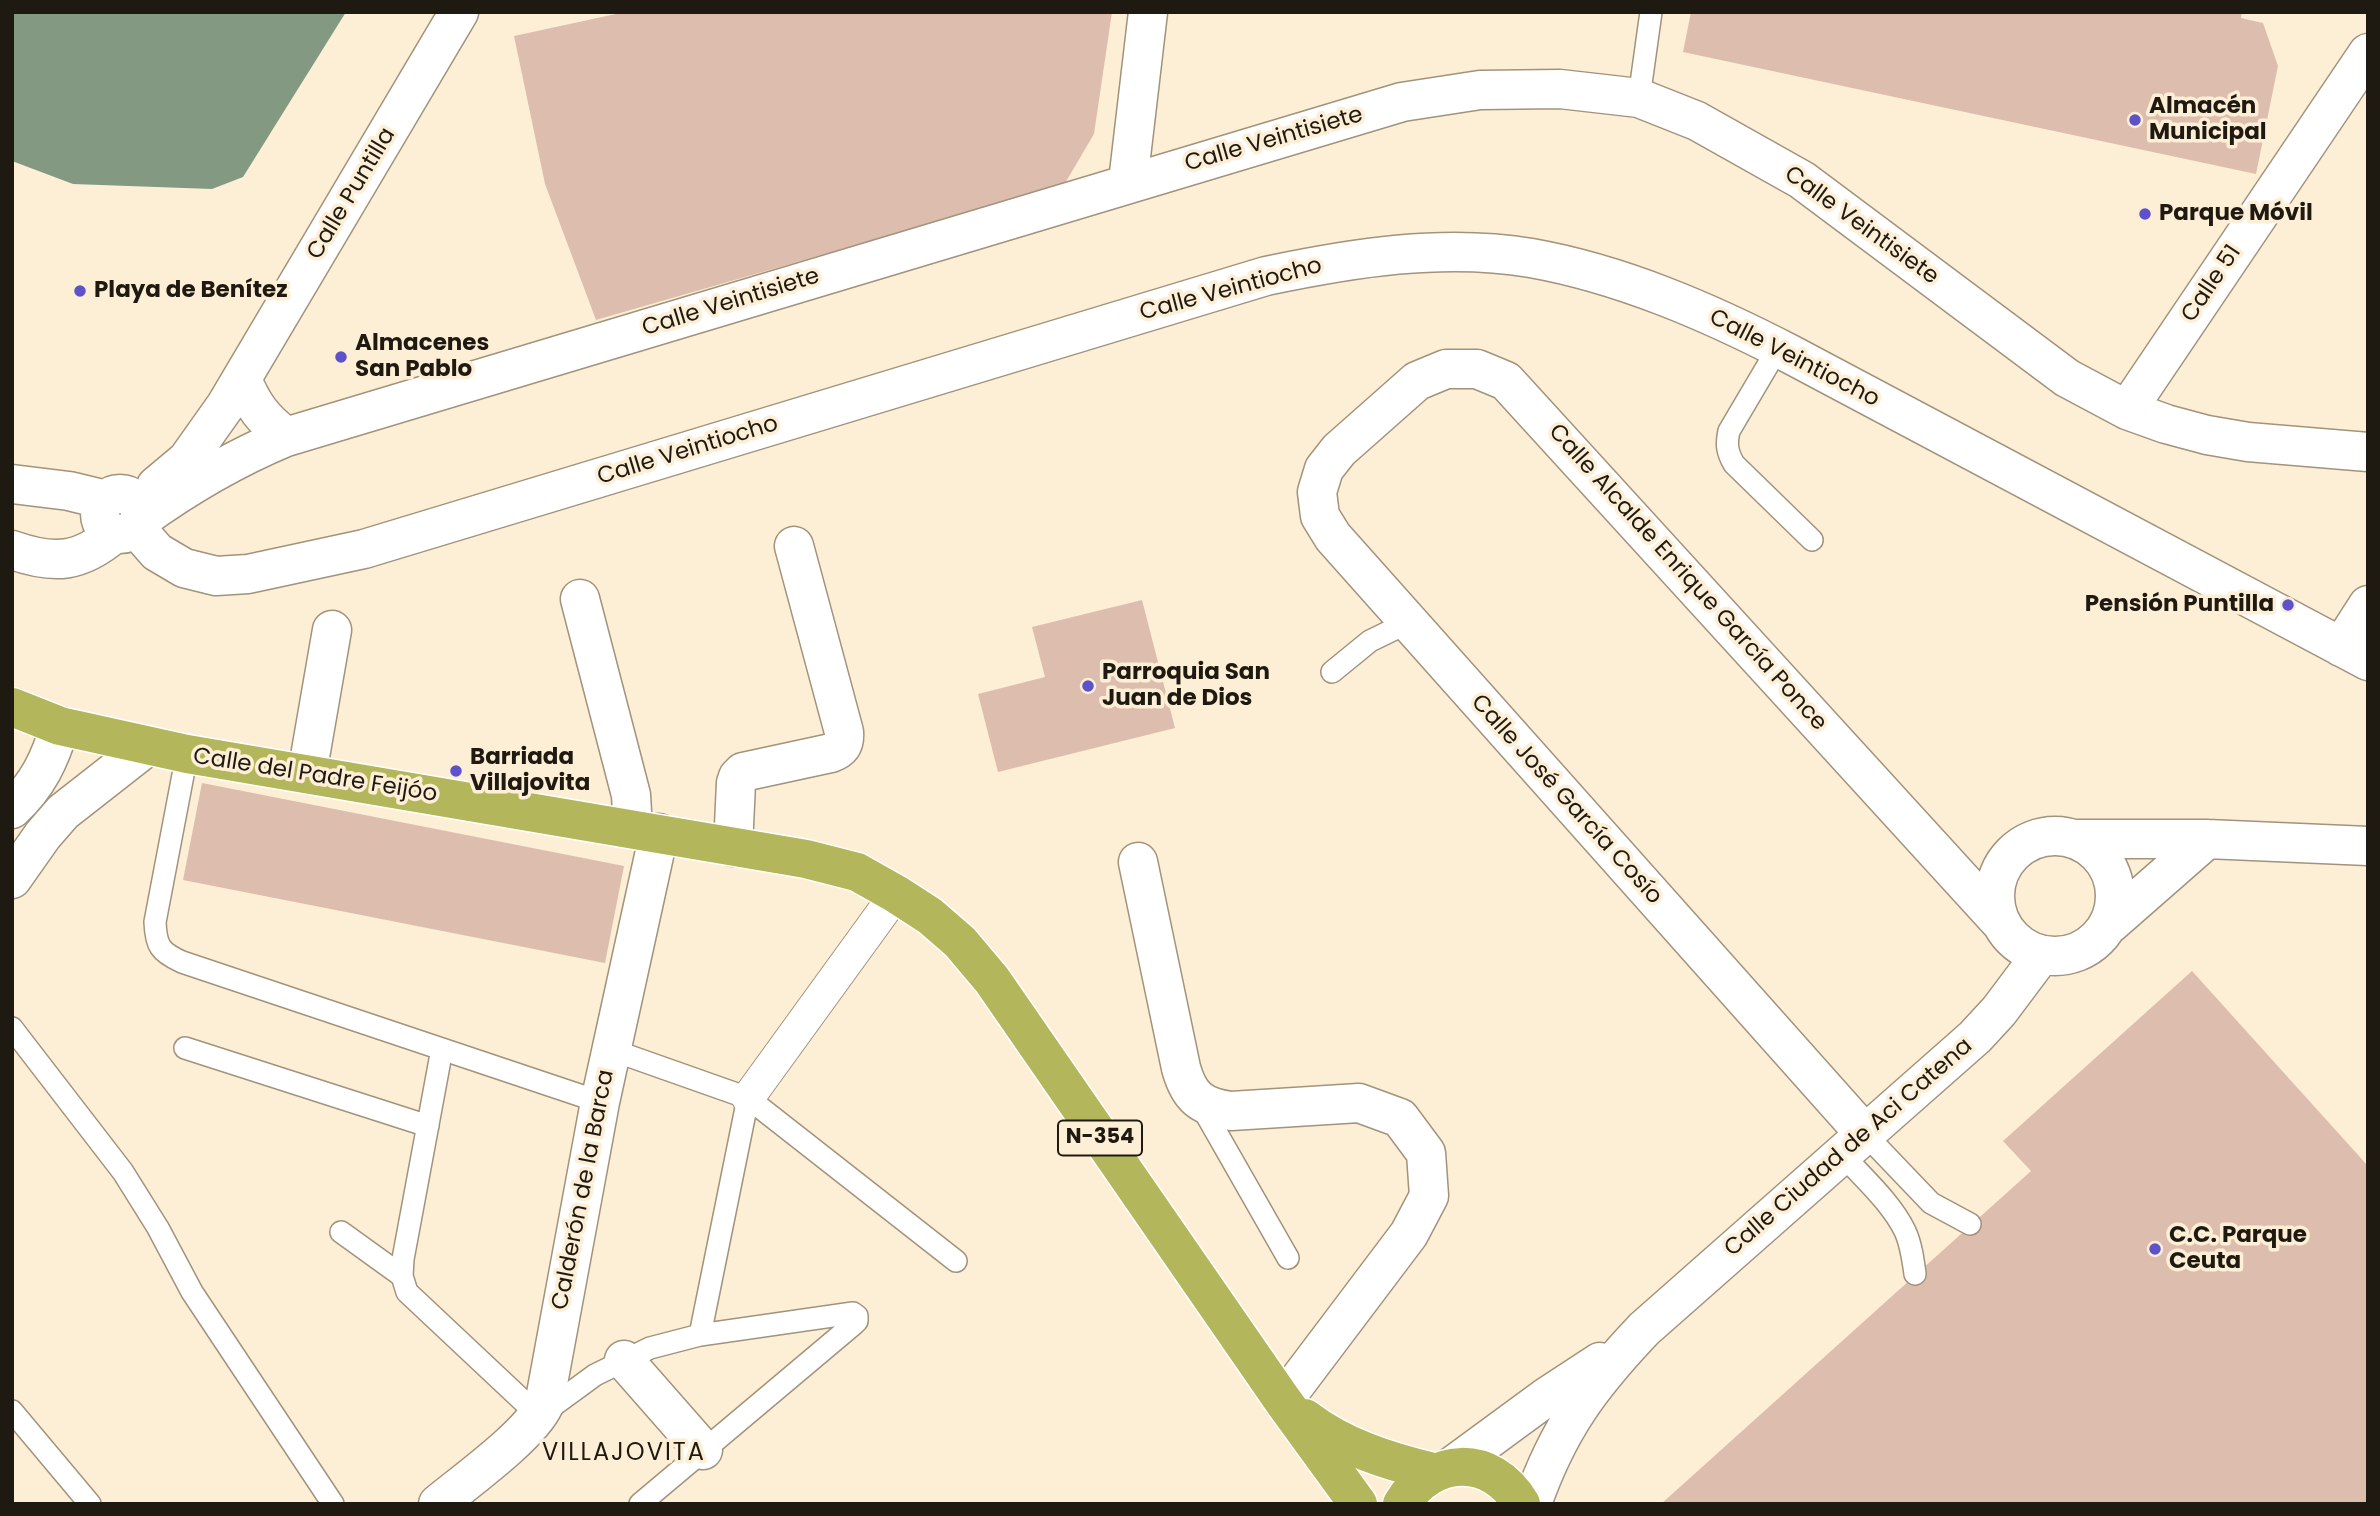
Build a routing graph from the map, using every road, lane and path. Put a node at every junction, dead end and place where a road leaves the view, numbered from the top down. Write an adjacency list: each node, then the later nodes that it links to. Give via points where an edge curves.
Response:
1 (459, 12): 8 (street, Calle Puntilla)
2 (1148, 12): 6 (street)
3 (1651, 12): 5 (lane)
4 (2368, 53): 9 (street, Calle 51)
5 (1639, 98): 6 (street, Calle Veintisiete, via 1560,89 1480,90 1402,102); 9 (street, Calle Veintisiete, via 1697,121 1802,180 2067,378)
6 (1128, 182): 10 (street, Calle Veintisiete)
7 (1778, 348): 14 (street, Calle Veintiocho, via 1698,310 1602,274 1529,258 1450,253 1347,260 1266,276 364,549 248,574 216,576 184,568 157,552); 15 (lane, via 1726,443 1734,464); 22 (street, Calle Veintiocho)
8 (242, 379): 10 (street, via 251,402); 14 (street, Calle Puntilla, via 187,460)
9 (2127, 410): 12 (street, Calle Veintisiete, via 2207,435)
10 (286, 437): 14 (street, Calle Veintisiete)
11 (1339, 450): 20 (street, Calle José García Cosío, via 1324,469 1317,492 1320,516); 38 (street, Calle Alcalde Enrique García Ponce, via 1417,381 1446,369 1477,369 1506,381)
12 (2368, 452)
13 (12, 484): 14 (street, via 69,491)
14 (126, 516): 17 (street, via 96,549 73,559 48,560)
15 (1812, 540)
16 (794, 546): 34 (street, via 845,741 840,750 831,753 743,772 738,777)
17 (12, 550)
18 (580, 599): 30 (street, Calderón de la Barca, via 631,795)
19 (2368, 605): 22 (street)
20 (1407, 623): 23 (lane, via 1370,641); 49 (street, Calle José García Cosío)
21 (332, 630): 28 (street)
22 (2354, 654)
23 (1332, 672)
24 (12, 707): 25 (highway, N-354)
25 (60, 726): 26 (highway, Calle del Padre Feijóo / N-354); 29 (street, via 49,762 29,794)
26 (146, 747): 27 (highway, Calle del Padre Feijóo / N-354); 36 (street, via 63,812)
27 (187, 754): 28 (highway, Calle del Padre Feijóo / N-354); 43 (lane, via 155,922 156,940 165,955)
28 (307, 774): 30 (highway, Calle del Padre Feijóo / N-354)
29 (12, 809)
30 (646, 831): 34 (highway, Calle del Padre Feijóo / N-354); 44 (street, Calderón de la Barca)
31 (2078, 839): 32 (street); 38 (street, via 2036,838 2004,863 1996,882 1995,903); 39 (street, via 2095,850 2115,884 2116,905)
32 (2207, 839): 33 (street); 39 (street)
33 (2368, 846)
34 (733, 847): 37 (highway, Calle del Padre Feijóo / N-354, via 857,872)
35 (1138, 862): 46 (street, via 1181,1068 1186,1085)
36 (12, 879)
37 (896, 894): 45 (street); 59 (highway, N-354, via 960,942 992,981)
38 (2001, 923): 40 (street, via 2024,949)
39 (2110, 924): 40 (street, via 2080,952 2062,957)
40 (2041, 955): 49 (street, Calle Ciudad de Aci Catena, via 1975,1037)
41 (12, 1028): 65 (lane, via 123,1172 192,1292)
42 (185, 1048): 48 (lane)
43 (442, 1049): 47 (lane); 48 (lane)
44 (612, 1049): 45 (lane); 47 (street, Calderón de la Barca)
45 (748, 1098): 53 (lane); 57 (lane)
46 (1198, 1099): 52 (lane); 59 (street, via 1213,1109 1231,1111 1359,1103 1399,1118 1426,1153 1429,1196 1409,1234)
47 (600, 1102): 61 (street, Calderón de la Barca, via 544,1405)
48 (428, 1126): 55 (lane)
49 (1854, 1144): 50 (lane, via 1931,1203); 54 (lane, via 1899,1222 1912,1252); 56 (street, Calle Ciudad de Aci Catena)
50 (1970, 1224)
51 (341, 1231): 55 (lane)
52 (1288, 1258)
53 (956, 1261)
54 (1915, 1274)
55 (402, 1276): 61 (lane, via 407,1292)
56 (1644, 1329): 63 (street, Calle Ciudad de Aci Catena); 71 (street, Calle Ciudad de Aci Catena, via 1604,1370 1571,1416)
57 (700, 1335): 58 (lane); 62 (lane, via 857,1316 854,1324)
58 (624, 1360): 61 (lane); 62 (street)
59 (1283, 1401): 63 (highway, N-354, via 1316,1427 1353,1447 1392,1462); 68 (highway, N-354)
60 (12, 1411): 64 (lane)
61 (538, 1416): 66 (street, Calderón de la Barca)
62 (703, 1450): 67 (lane)
63 (1442, 1470): 69 (highway, via 1415,1485); 70 (highway, N-354, via 1472,1467 1491,1474)
64 (90, 1504)
65 (333, 1504)
66 (438, 1504)
67 (640, 1504)
68 (1358, 1504)
69 (1402, 1504)
70 (1521, 1504)
71 (1532, 1504)

